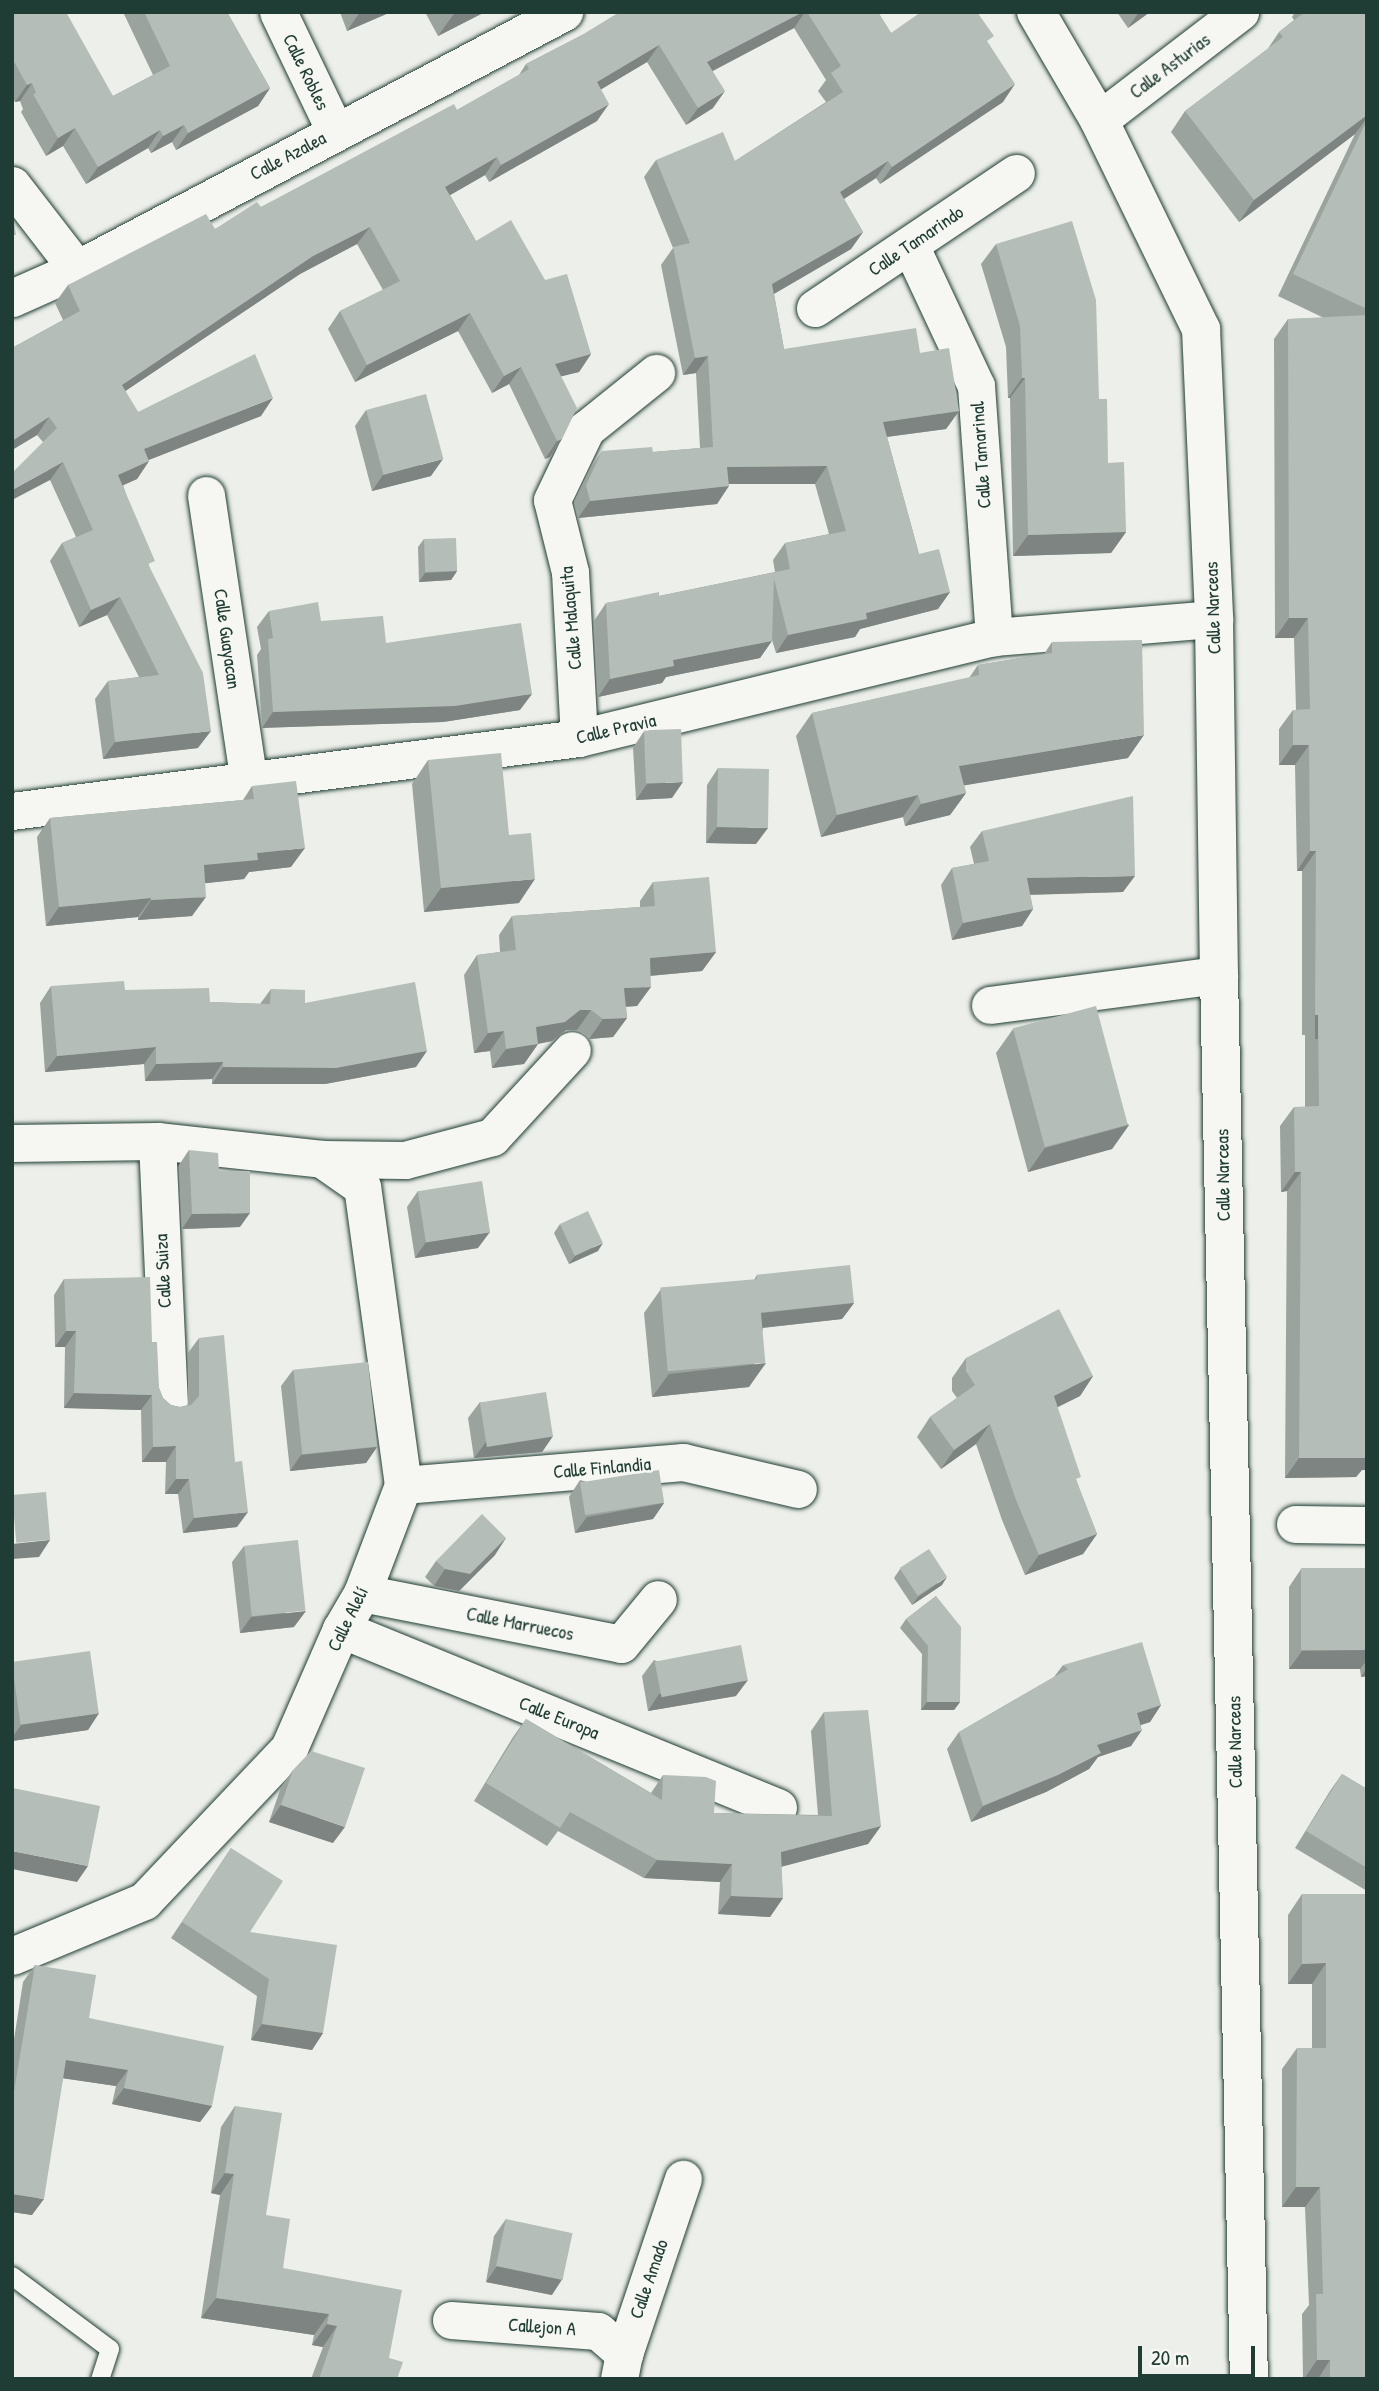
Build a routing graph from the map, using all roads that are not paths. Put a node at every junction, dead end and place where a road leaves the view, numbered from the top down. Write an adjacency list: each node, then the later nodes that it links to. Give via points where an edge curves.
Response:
1 (278, 12): 6 (street, Calle Robles)
2 (564, 12): 6 (street, Calle Azalea)
3 (1036, 12): 5 (street, Calle Narceas)
4 (1240, 12): 5 (street, Calle Asturias)
5 (1099, 120): 15 (street, Calle Narceas, via 1201,329)
6 (335, 131): 10 (street, Calle Azalea)
7 (1016, 173): 9 (street, Calle Tamarindo)
8 (12, 185): 10 (street)
9 (910, 245): 12 (street, Calle Tamarindo); 16 (street, Calle Tamarinal, via 976,386)
10 (76, 269): 11 (street, Calle Azalea)
11 (12, 298)
12 (815, 308)
13 (656, 373): 17 (street, Calle Malaquita, via 586,429 552,500 570,572)
14 (206, 495): 18 (street, Calle Guayacan)
15 (1214, 619): 16 (street, Calle Pravia); 20 (street, Calle Narceas)
16 (994, 637): 17 (street, Calle Pravia)
17 (579, 738): 18 (street, Calle Pravia)
18 (249, 782): 19 (street, Calle Pravia)
19 (12, 811)
20 (1219, 975): 21 (street); 41 (street, Calle Narceas)
21 (989, 1005)
22 (572, 1050): 25 (street, Calle Alelí, via 492,1137 405,1160)
23 (157, 1141): 24 (street, Calle Alelí); 25 (street, Calle Alelí); 26 (street, Calle Suiza)
24 (12, 1143)
25 (321, 1158): 27 (street, Calle Alelí, via 362,1187)
26 (169, 1402)
27 (403, 1485): 28 (street, Calle Finlandia, via 682,1462); 31 (street, Calle Alelí)
28 (798, 1489)
29 (1295, 1524): 30 (street)
30 (1367, 1525)
31 (362, 1593): 32 (street, Calle Marruecos, via 621,1644); 33 (street, Calle Alelí)
32 (658, 1599)
33 (341, 1629): 34 (street, Calle Europa); 35 (street, Calle Alelí, via 289,1748 144,1901)
34 (778, 1807)
35 (12, 1956)
36 (683, 2179): 39 (street, Calle Amado)
37 (12, 2276): 40 (lane, via 110,2349)
38 (451, 2320): 39 (street, Callejon A, via 598,2331)
39 (621, 2366)
40 (100, 2379)
41 (1249, 2379)

